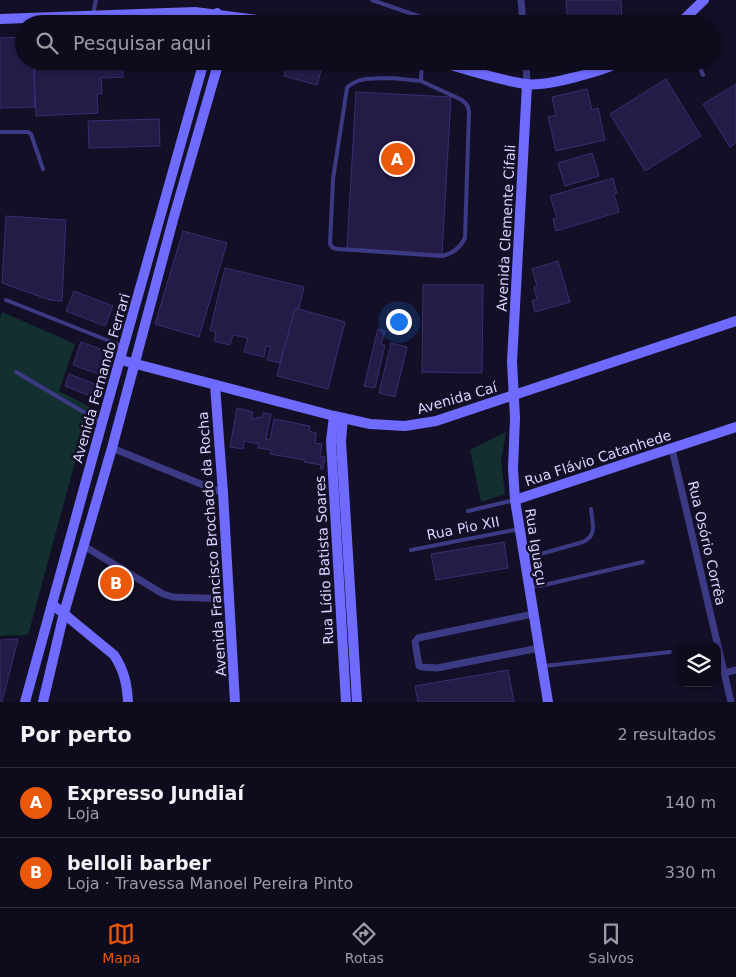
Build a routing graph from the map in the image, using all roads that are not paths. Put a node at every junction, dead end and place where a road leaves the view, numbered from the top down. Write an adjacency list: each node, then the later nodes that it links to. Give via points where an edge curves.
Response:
1 (96, 0): 5 (lane)
2 (372, 0): 8 (lane)
3 (522, 0): 9 (street)
4 (704, 0): 10 (main road)
5 (92, 15)
6 (118, 15): 7 (main road, via 195,12)
7 (204, 15)
8 (415, 15)
9 (523, 15)
10 (689, 15)
11 (0, 19): 12 (main road)
12 (15, 19)
13 (201, 70): 23 (main road, Avenida Fernando Ferrari)
14 (216, 70): 24 (main road, Avenida Fernando Ferrari)
15 (422, 70): 21 (lane)
16 (472, 70): 22 (main road)
17 (526, 70): 22 (street, Avenida Clemente Cifali)
18 (598, 70): 22 (main road)
19 (701, 70): 20 (lane)
20 (703, 76)
21 (422, 80): 21 (lane, via 358,80 347,88 333,179 330,244 333,248 442,256 462,244 465,238 469,111 462,100)
22 (527, 84): 36 (main road, Avenida Clemente Cifali, via 512,362)
23 (193, 100): 24 (main road); 27 (main road, Avenida Fernando Ferrari)
24 (206, 105): 28 (main road, Avenida Fernando Ferrari)
25 (0, 132): 26 (lane, via 31,134)
26 (43, 169)
27 (160, 218): 28 (main road); 31 (main road, Avenida Fernando Ferrari)
28 (173, 220): 33 (main road, Avenida Fernando Ferrari)
29 (6, 300): 31 (lane)
30 (736, 320): 36 (main road, Avenida Caí)
31 (124, 347): 32 (main road, Avenida Fernando Ferrari)
32 (121, 360): 33 (main road, Avenida Caí); 38 (main road, Avenida Fernando Ferrari)
33 (135, 364): 35 (main road, Avenida Caí); 40 (main road, Avenida Fernando Ferrari)
34 (16, 372): 38 (lane)
35 (215, 385): 37 (main road, Avenida Caí); 42 (main road, Avenida Francisco Brochado da Rocha)
36 (514, 396): 37 (main road, Avenida Caí, via 422,424 388,426); 43 (main road, Rua Iguaçu)
37 (338, 417): 54 (main road, Rua Lídio Batista Soares, via 331,441 338,479)
38 (102, 423): 53 (main road, Avenida Fernando Ferrari)
39 (736, 427): 41 (main road, Rua Flávio Catanhede)
40 (112, 448): 42 (street); 47 (main road, Avenida Fernando Ferrari)
41 (672, 449): 43 (main road, Rua Flávio Catanhede); 61 (street, Rua Osório Corrêa)
42 (223, 493): 52 (main road, Avenida Francisco Brochado da Rocha)
43 (515, 500): 45 (lane, Rua Flávio Catanhede); 46 (main road, Rua Iguaçu)
44 (591, 509): 49 (lane, via 593,534 590,539)
45 (468, 511)
46 (519, 529): 48 (lane, Rua Pio XII); 49 (main road, Rua Iguaçu)
47 (84, 546): 52 (street, via 163,594); 55 (main road, Avenida Fernando Ferrari)
48 (411, 550)
49 (524, 556): 51 (main road, Rua Iguaçu)
50 (643, 562): 51 (lane)
51 (528, 586): 56 (main road, Rua Iguaçu)
52 (230, 599): 65 (main road, Avenida Francisco Brochado da Rocha)
53 (52, 604): 55 (main road); 62 (main road, Avenida Fernando Ferrari)
54 (346, 610): 66 (main road, Rua Lídio Batista Soares); 67 (main road, Rua Lídio Batista Soares)
55 (64, 612): 63 (main road, Avenida Fernando Ferrari); 64 (main road, via 114,655 124,675)
56 (533, 614): 57 (main road, Rua Iguaçu); 57 (street, via 416,639 419,666 437,668)
57 (539, 648): 59 (main road, Rua Iguaçu)
58 (670, 652): 59 (lane)
59 (542, 666): 68 (main road, Rua Iguaçu)
60 (736, 670): 61 (street)
61 (724, 673): 69 (street, Rua Osório Corrêa)
62 (25, 702)
63 (43, 702)
64 (128, 702)
65 (235, 702)
66 (346, 702)
67 (357, 702)
68 (548, 702)
69 (731, 702)

